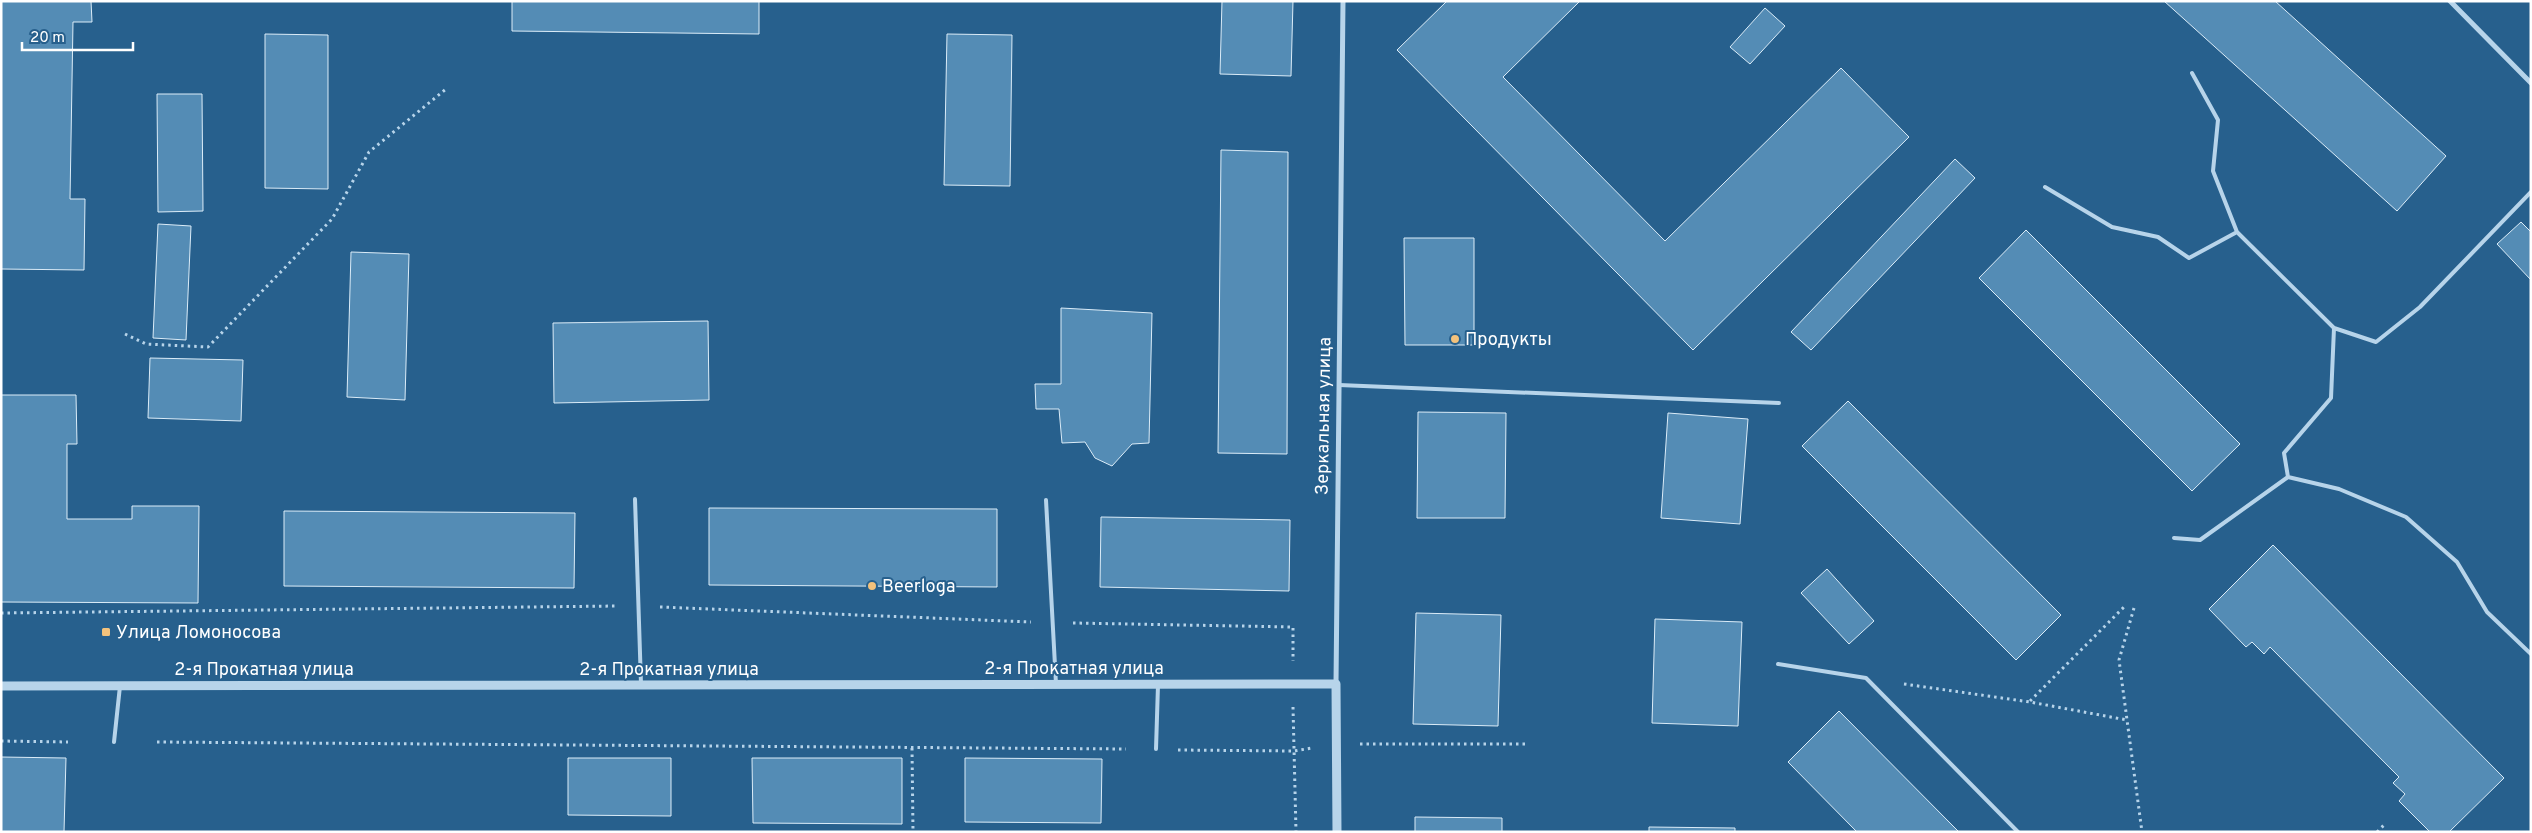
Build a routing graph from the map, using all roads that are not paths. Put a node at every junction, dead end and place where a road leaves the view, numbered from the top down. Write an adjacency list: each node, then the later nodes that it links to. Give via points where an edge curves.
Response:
1 (1343, 1): 9 (street, Зеркальная улица)
2 (2450, 1): 4 (street)
3 (2192, 73): 7 (lane, via 2218,120 2213,171)
4 (2531, 83)
5 (2045, 187): 7 (lane, via 2112,227 2158,237 2189,258)
6 (2531, 192): 8 (lane, via 2420,307 2376,342)
7 (2237, 232): 8 (lane)
8 (2334, 328): 11 (lane, via 2331,398 2284,453)
9 (1339, 386): 10 (lane); 18 (street, Зеркальная улица)
10 (1779, 403)
11 (2288, 477): 14 (lane, via 2200,540); 15 (lane, via 2339,489 2406,517 2457,562 2487,612)
12 (635, 499): 19 (lane)
13 (1046, 500): 17 (lane)
14 (2174, 538)
15 (2531, 654)
16 (1778, 664): 26 (lane, via 1866,678)
17 (1056, 684): 19 (street, 2-я Прокатная улица); 20 (street, 2-я Прокатная улица)
18 (1336, 684): 20 (street, 2-я Прокатная улица); 25 (street, Зеркальная улица)
19 (641, 685): 22 (street, 2-я Прокатная улица)
20 (1158, 685): 24 (lane)
21 (1, 686): 22 (street, 2-я Прокатная улица)
22 (120, 686): 23 (lane)
23 (114, 742)
24 (1156, 749)
25 (1337, 832)
26 (2018, 832)

